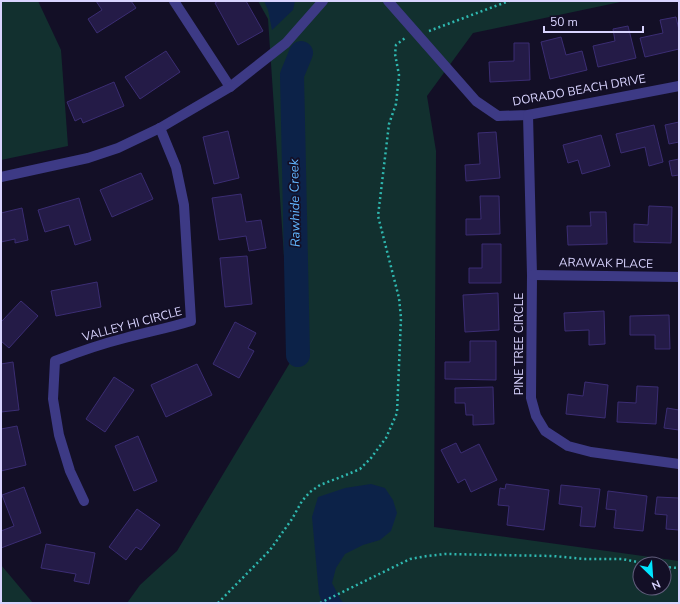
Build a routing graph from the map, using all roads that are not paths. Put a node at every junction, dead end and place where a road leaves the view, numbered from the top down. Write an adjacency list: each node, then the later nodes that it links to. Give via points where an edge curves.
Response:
1 (174, 1): 5 (street)
2 (323, 1): 5 (street, via 286,43)
3 (388, 1): 6 (street, DORADO BEACH DRIVE, via 476,101 498,116)
4 (679, 86): 6 (street, DORADO BEACH DRIVE)
5 (230, 87): 7 (street)
6 (528, 115): 9 (street, PINE TREE CIRCLE)
7 (160, 128): 8 (street, via 118,148 88,158); 12 (street, VALLEY HI CIRCLE, via 176,166 184,205 191,322 125,338 55,361 53,399 59,435 70,471)
8 (1, 177)
9 (532, 275): 10 (street, ARAWAK PLACE); 11 (street, PINE TREE CIRCLE, via 531,398 536,416 545,431 568,446 591,452)
10 (679, 277)
11 (679, 464)
12 (84, 501)

